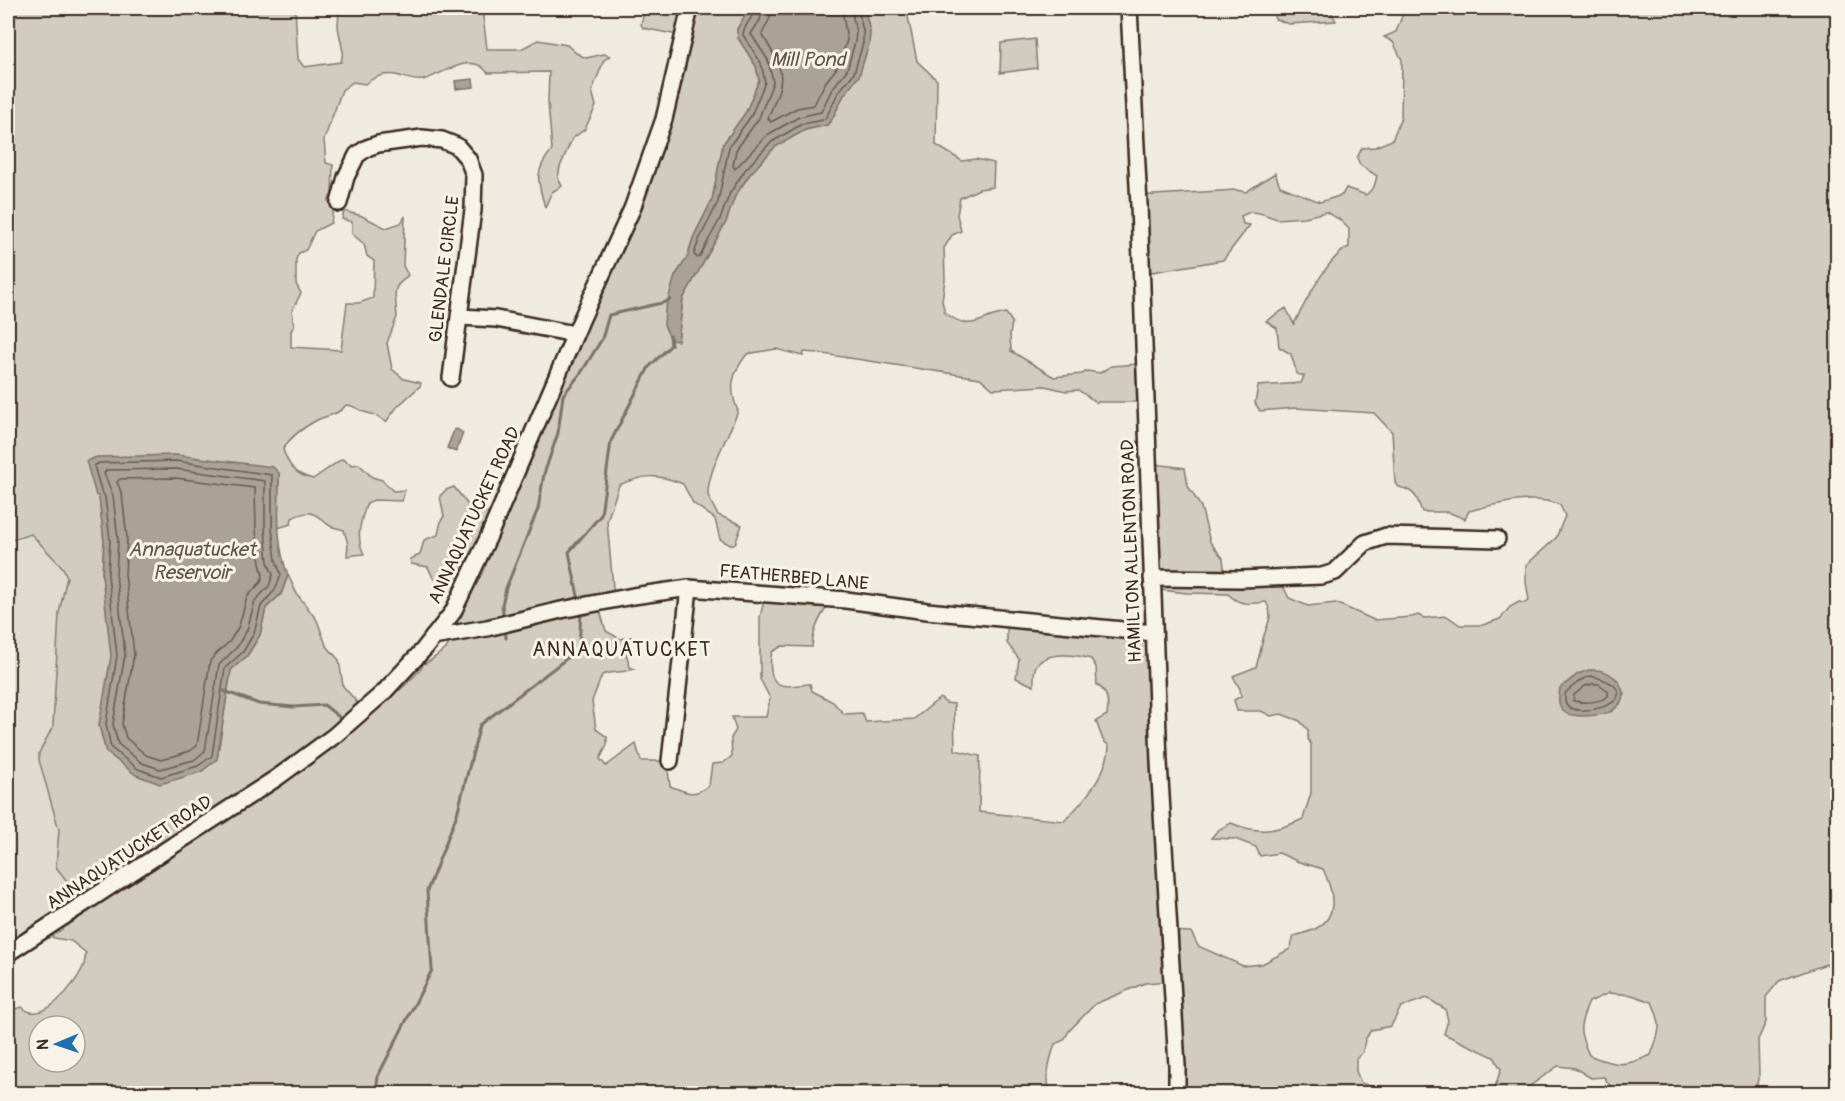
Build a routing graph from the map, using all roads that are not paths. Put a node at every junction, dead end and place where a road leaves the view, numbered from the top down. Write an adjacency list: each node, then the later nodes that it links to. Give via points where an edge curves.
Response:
1 (690, 8): 5 (street, ANNAQUATUCKET ROAD, via 664,119 632,209)
2 (1129, 8): 8 (street, HAMILTON ALLENTON ROAD)
3 (339, 203): 4 (street, GLENDALE CIRCLE, via 357,154 367,148 422,138 457,146 474,175)
4 (460, 317): 5 (street, via 496,319); 6 (street, GLENDALE CIRCLE)
5 (575, 334): 11 (street, ANNAQUATUCKET ROAD, via 488,538 453,612)
6 (451, 378)
7 (1497, 539): 8 (street, via 1386,536 1365,543 1335,572 1322,576)
8 (1152, 578): 10 (street, HAMILTON ALLENTON ROAD)
9 (689, 588): 10 (street, FEATHERBED LANE, via 846,600); 11 (street, FEATHERBED LANE); 12 (street)
10 (1154, 633): 14 (street, HAMILTON ALLENTON ROAD)
11 (433, 637): 13 (street, ANNAQUATUCKET ROAD, via 382,693 278,777)
12 (670, 761)
13 (8, 953)
14 (1177, 1094)

